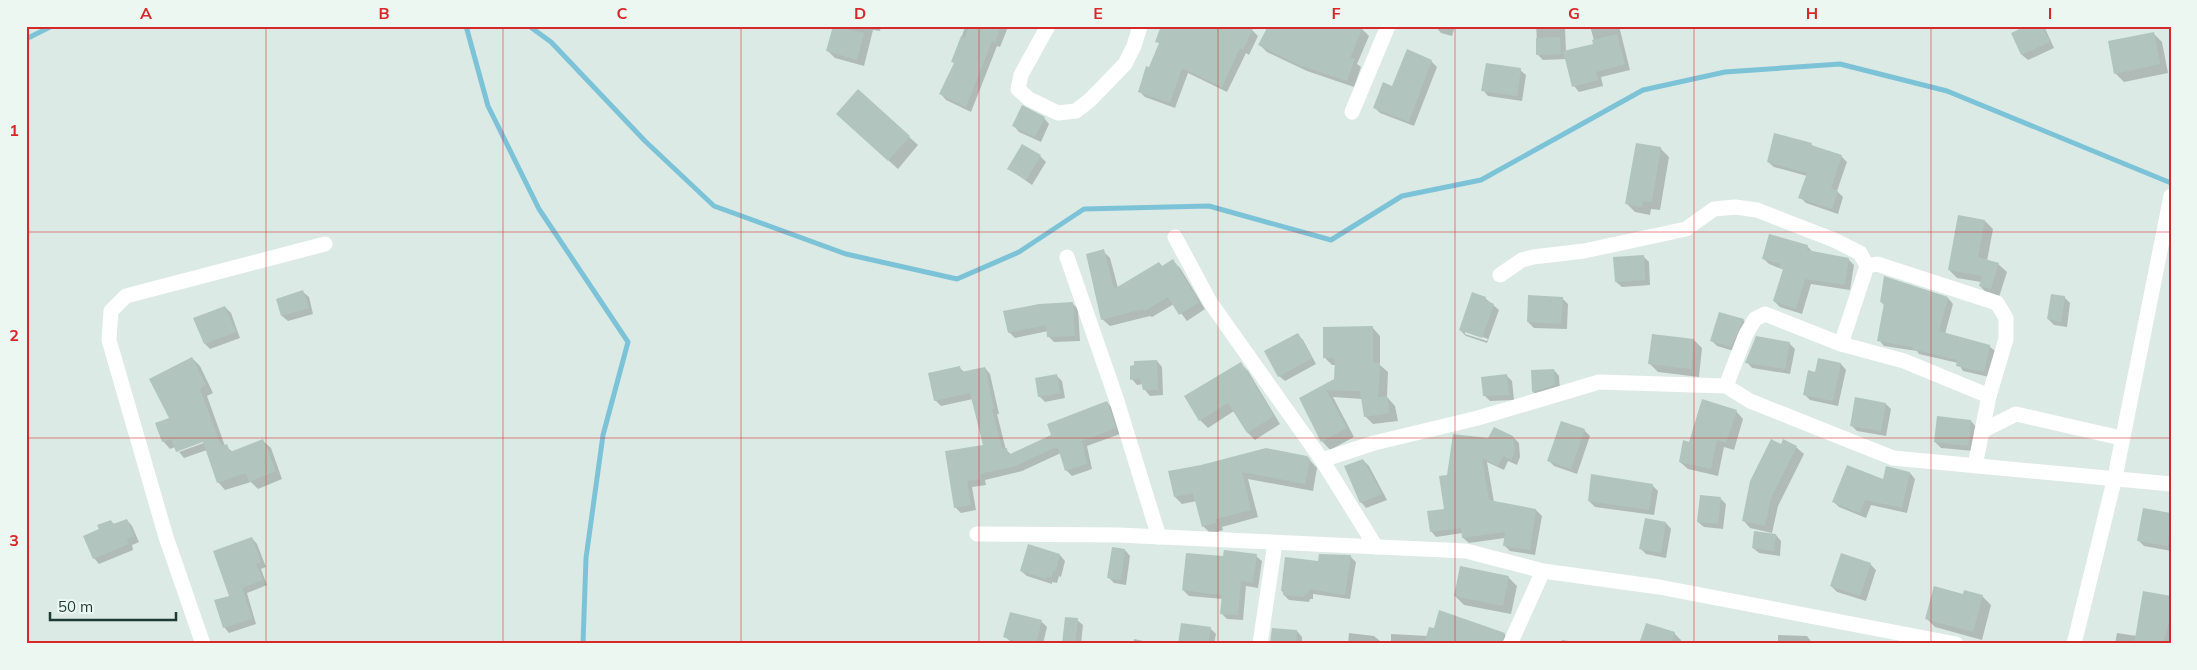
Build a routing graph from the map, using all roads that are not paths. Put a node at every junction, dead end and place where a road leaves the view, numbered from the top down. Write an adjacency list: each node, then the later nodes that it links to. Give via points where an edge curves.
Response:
1 (1048, 26): 2 (street, via 1021,75 1018,89 1029,99 1058,113 1076,111 1125,64)
2 (1140, 26)
3 (1388, 26): 4 (street)
4 (1352, 112)
5 (2171, 196): 15 (street)
6 (1175, 237): 16 (street, via 1210,302)
7 (325, 244): 25 (street, via 126,296 111,311 109,340 166,536)
8 (1066, 258): 21 (street, via 1116,398)
9 (1867, 266): 10 (street, via 1860,253 1834,240 1757,210 1735,207 1714,210 1686,229 1584,252 1528,259); 11 (street); 13 (street, via 1877,264 1997,303 2006,318 2006,339)
10 (1500, 275)
11 (1841, 344): 12 (street, via 1766,314 1755,319 1746,334); 13 (street, via 1904,361)
12 (1726, 386): 16 (street, via 1599,382); 17 (street, via 1750,402 1893,458)
13 (1989, 396): 14 (street)
14 (1982, 431): 15 (street, via 2016,414); 17 (street)
15 (2121, 438): 18 (street)
16 (1322, 460): 23 (street)
17 (1975, 466): 18 (street)
18 (2115, 477): 19 (street); 29 (street)
19 (2171, 484)
20 (977, 534): 21 (street)
21 (1159, 537): 22 (street)
22 (1275, 543): 23 (street); 26 (street)
23 (1376, 547): 24 (street, via 1466,551)
24 (1543, 571): 27 (street); 28 (street, via 1659,587)
25 (203, 644)
26 (1260, 644)
27 (1510, 644)
28 (1956, 644)
29 (2074, 644)

